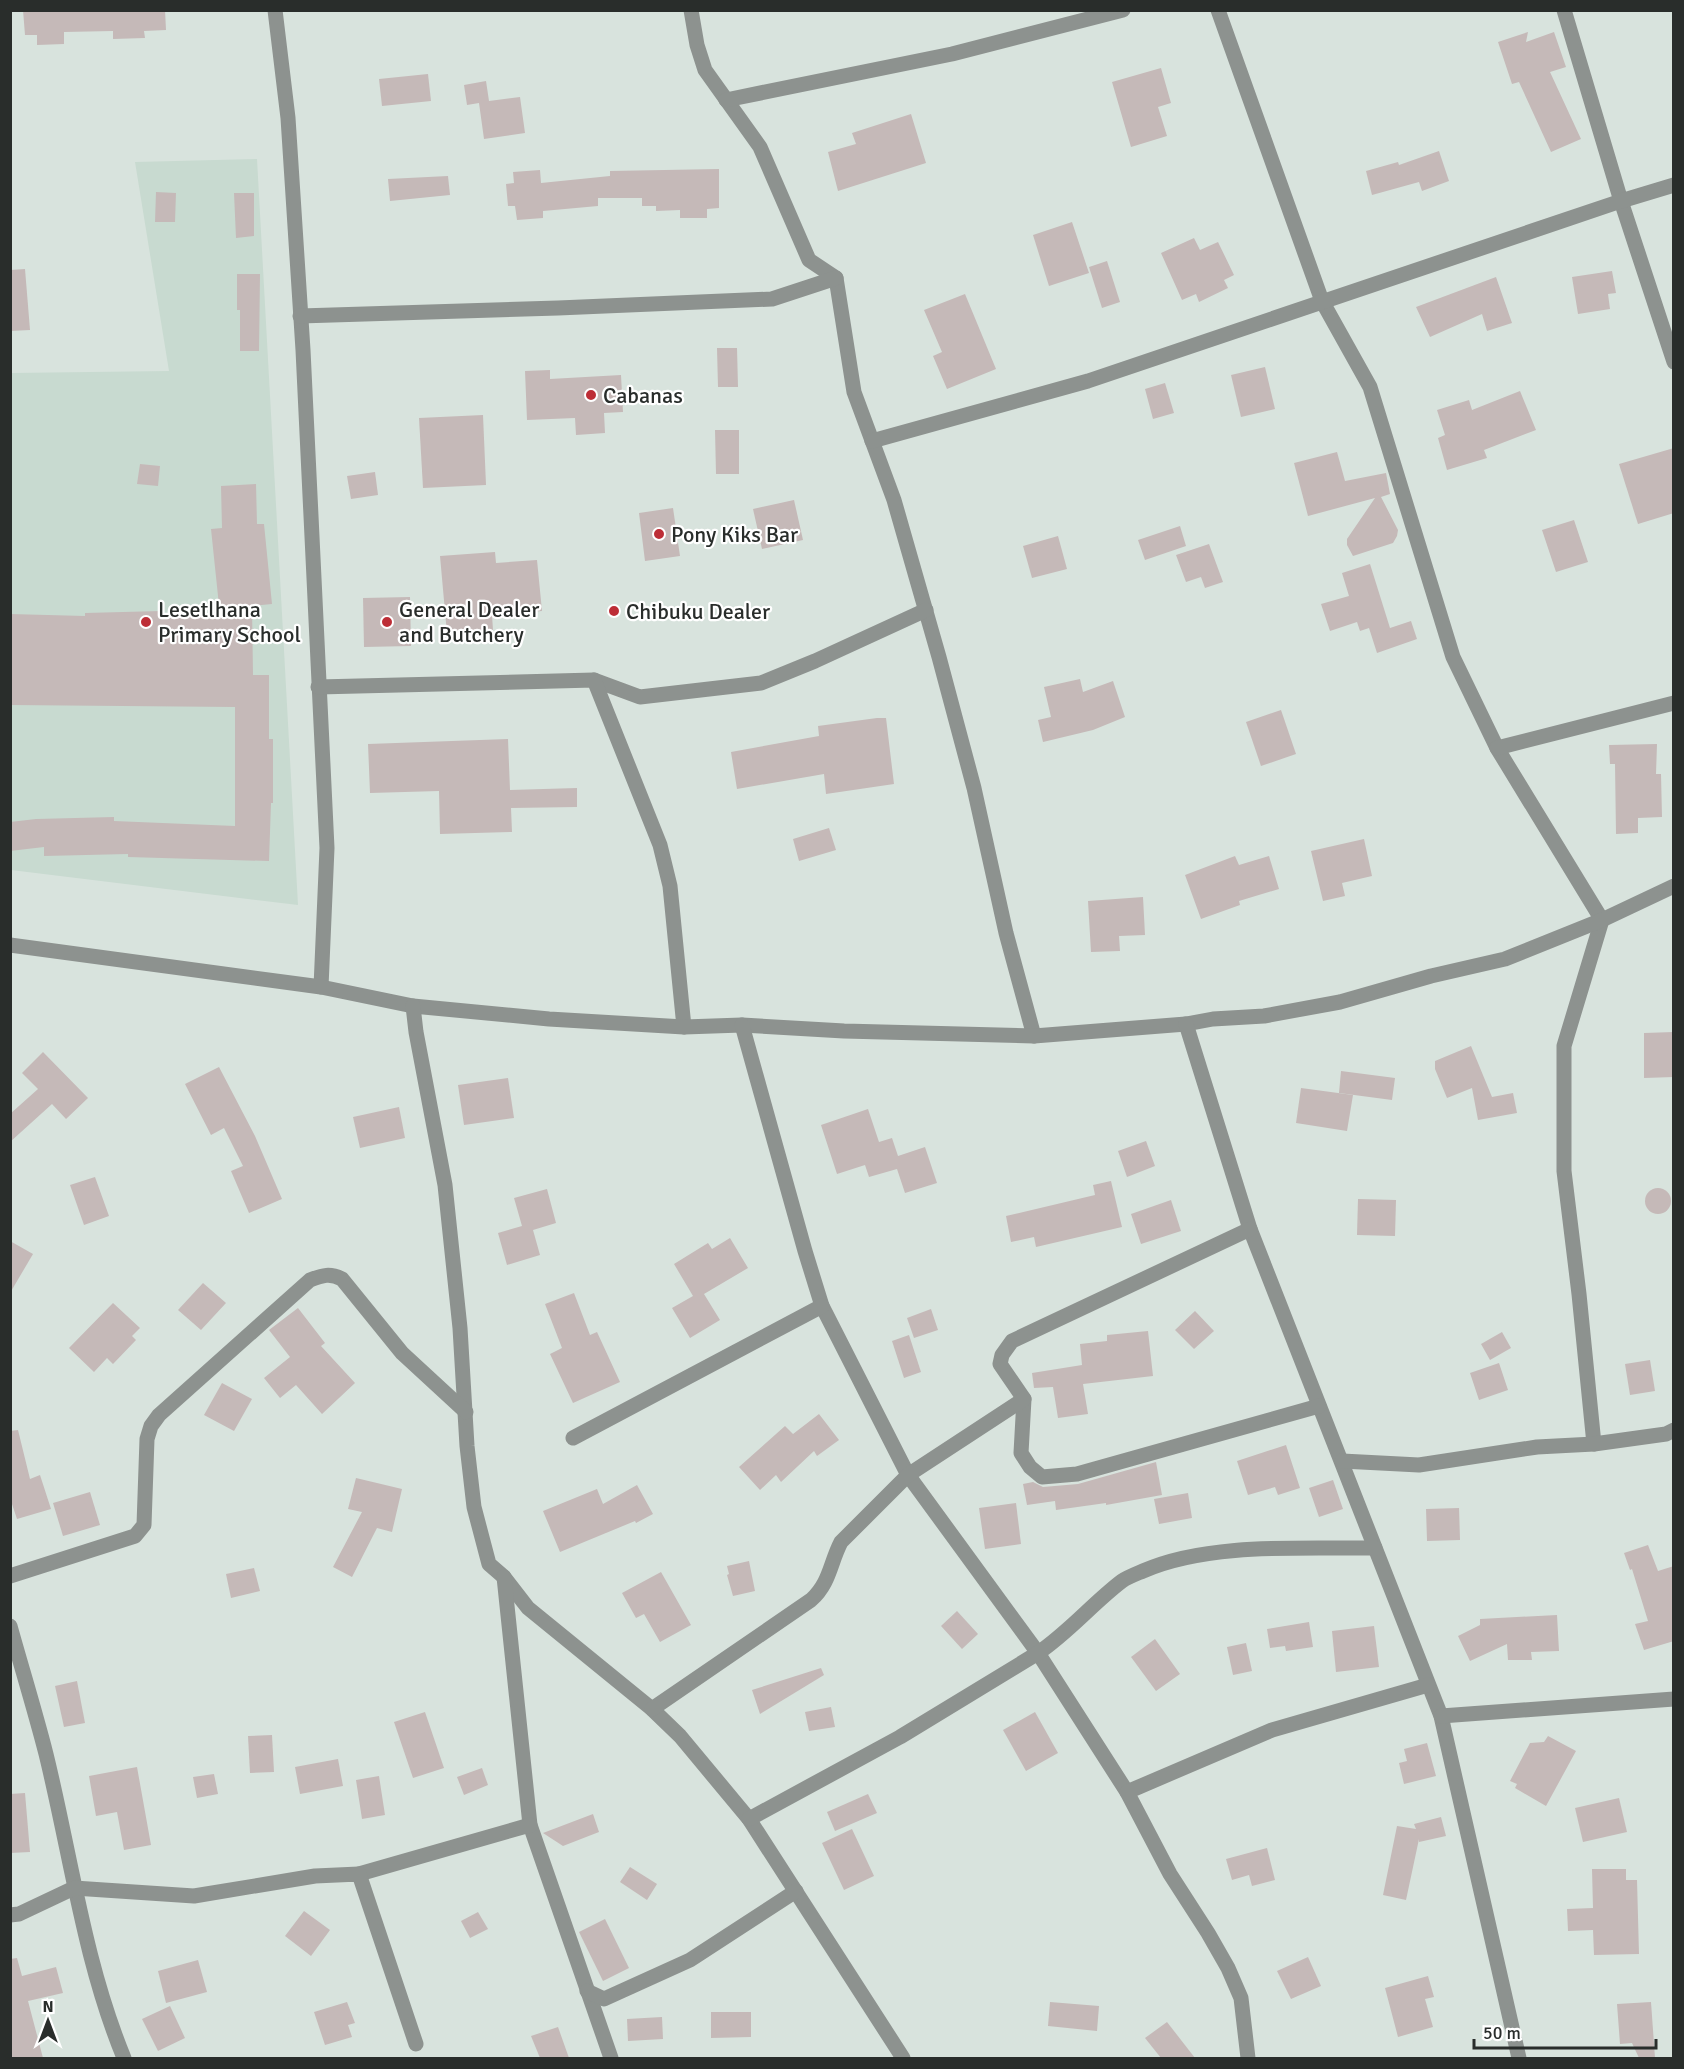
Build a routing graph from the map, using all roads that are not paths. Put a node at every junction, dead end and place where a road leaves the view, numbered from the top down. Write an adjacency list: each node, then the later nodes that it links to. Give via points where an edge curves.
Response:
1 (275, 10): 11 (street, via 288,118)
2 (691, 10): 6 (street, via 705,70)
3 (1123, 10): 6 (street, via 952,54)
4 (1218, 10): 10 (street)
5 (1564, 10): 8 (street)
6 (726, 100): 9 (street, via 760,147 809,260)
7 (1674, 185): 8 (street)
8 (1621, 201): 10 (street); 12 (street)
9 (836, 278): 11 (street, via 772,299); 13 (street, via 854,392)
10 (1322, 301): 13 (street, via 1088,381); 18 (street, via 1370,387 1453,657)
11 (300, 316): 16 (street)
12 (1674, 362)
13 (872, 441): 14 (street)
14 (926, 610): 15 (street, via 761,683 640,697); 27 (street)
15 (594, 680): 16 (street); 26 (street, via 660,845 670,886)
16 (318, 687): 22 (street, via 327,848)
17 (1674, 703): 18 (street)
18 (1497, 748): 20 (street)
19 (1674, 886): 20 (street)
20 (1602, 920): 24 (street, via 1505,959 1340,1002 1264,1016); 35 (street, via 1564,1046 1564,1171)
21 (10, 945): 22 (street)
22 (321, 987): 23 (street)
23 (413, 1005): 26 (street); 32 (street, via 444,1185)
24 (1186, 1024): 27 (street); 28 (street)
25 (742, 1025): 26 (street); 27 (street); 29 (street)
26 (684, 1027)
27 (1034, 1036)
28 (1250, 1229): 30 (street, via 1012,1341 1000,1364); 31 (street)
29 (822, 1306): 34 (street); 37 (street)
30 (1024, 1399): 31 (street, via 1021,1453 1042,1477 1077,1474); 37 (street)
31 (1320, 1406): 36 (street)
32 (466, 1412): 39 (street, via 402,1353 342,1279 321,1275 310,1280 155,1420 147,1439 144,1525 135,1536); 40 (street, via 474,1508 489,1564)
33 (1674, 1430): 35 (street)
34 (573, 1438)
35 (1594, 1444): 36 (street, via 1537,1447 1419,1465)
36 (1342, 1461): 38 (street)
37 (908, 1475): 42 (street); 45 (street, via 842,1542 821,1591)
38 (1375, 1548): 42 (street, via 1252,1550 1158,1565 1124,1580); 43 (street)
39 (10, 1576)
40 (504, 1577): 45 (street, via 528,1608); 49 (street)
41 (10, 1626): 51 (street, via 46,1755)
42 (1038, 1653): 47 (street); 48 (street, via 900,1737)
43 (1428, 1685): 46 (street); 47 (street, via 1272,1730)
44 (1674, 1699): 46 (street)
45 (652, 1709): 48 (street, via 680,1736)
46 (1441, 1716): 60 (street)
47 (1127, 1792): 59 (street, via 1170,1874 1228,1968 1240,1998)
48 (749, 1819): 52 (street)
49 (530, 1825): 50 (street); 54 (street)
50 (359, 1874): 51 (street, via 315,1876 194,1896); 55 (street)
51 (74, 1888): 53 (street); 56 (street, via 113,2032)
52 (796, 1891): 54 (street, via 690,1960 604,1999); 58 (street)
53 (10, 1915)
54 (587, 1991): 57 (street)
55 (416, 2044)
56 (124, 2058)
57 (611, 2058)
58 (903, 2058)
59 (1248, 2058)
60 (1519, 2058)

